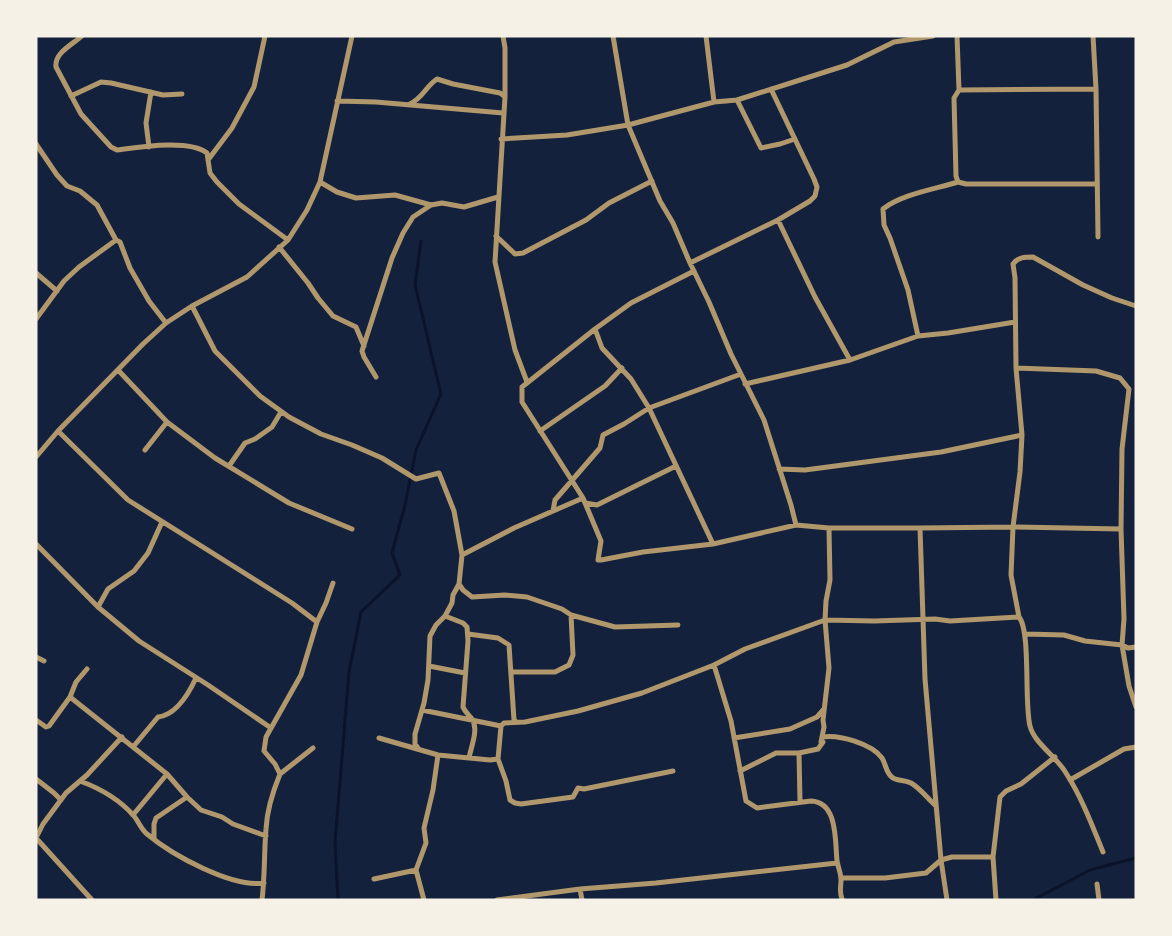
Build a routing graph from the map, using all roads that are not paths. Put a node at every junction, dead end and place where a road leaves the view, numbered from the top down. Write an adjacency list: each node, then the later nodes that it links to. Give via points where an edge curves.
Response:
1 (82, 36): 15 (street, via 55,62)
2 (265, 36): 27 (street, via 254,87)
3 (351, 36): 18 (street)
4 (503, 36): 16 (street)
5 (613, 36): 22 (street)
6 (706, 36): 19 (street)
7 (933, 36): 11 (street, via 894,42 848,65)
8 (957, 36): 12 (street)
9 (1094, 36): 10 (street)
10 (1096, 89): 12 (street); 31 (street)
11 (771, 90): 17 (street); 24 (street)
12 (959, 90): 30 (street, via 954,98)
13 (151, 92): 14 (street); 15 (street, via 101,82); 26 (street, via 146,123)
14 (182, 94)
15 (71, 96): 26 (street, via 81,114 111,147)
16 (505, 97): 20 (street, via 437,79 419,100); 21 (street)
17 (737, 100): 19 (street); 24 (street, via 761,148)
18 (337, 101): 20 (street); 29 (street)
19 (714, 102): 22 (street)
20 (409, 105): 21 (street)
21 (503, 113): 23 (street)
22 (628, 125): 23 (street, via 567,135); 28 (street)
23 (501, 139): 32 (street)
24 (795, 139): 34 (street, via 817,187 810,201)
25 (36, 144): 37 (street, via 67,186 97,205)
26 (149, 147): 27 (street, via 192,146 207,153)
27 (208, 160): 38 (street, via 210,173 231,197)
28 (651, 181): 35 (street, via 523,254 515,254); 40 (street)
29 (320, 182): 33 (street, via 356,198 396,195); 38 (street)
30 (958, 182): 31 (street); 50 (street, via 905,197 883,209 884,225 908,290)
31 (1097, 184): 36 (street)
32 (498, 197): 33 (street, via 464,207); 35 (street)
33 (431, 205): 51 (street, via 413,217 403,232)
34 (778, 220): 40 (street); 52 (street)
35 (496, 236): 58 (street, via 495,262 515,350)
36 (1098, 237)
37 (116, 240): 43 (street, via 79,267); 48 (street, via 149,301)
38 (288, 240): 39 (street)
39 (279, 248): 44 (street, via 247,277); 51 (street, via 333,316 356,327)
40 (690, 263): 41 (street)
41 (694, 271): 49 (street, via 631,303); 56 (street)
42 (36, 273): 43 (street)
43 (57, 291): 46 (street)
44 (192, 306): 48 (street); 61 (street, via 215,351)
45 (1136, 306): 47 (street, via 1083,285 1038,259 1026,257 1013,264)
46 (36, 319)
47 (1015, 322): 50 (street); 54 (street)
48 (166, 323): 55 (street)
49 (595, 329): 53 (street, via 602,348); 58 (street)
50 (918, 336): 52 (street)
51 (364, 346): 57 (street, via 364,357)
52 (850, 360): 59 (street)
53 (622, 368): 60 (street); 64 (street, via 605,386)
54 (1016, 368): 65 (street); 80 (street, via 1096,371 1120,378 1129,389 1122,449)
55 (118, 369): 62 (street); 63 (street)
56 (741, 374): 59 (street); 60 (street)
57 (376, 377)
58 (528, 382): 64 (street, via 522,387 522,402)
59 (745, 384): 70 (street, via 764,420)
60 (649, 408): 69 (street); 71 (street, via 603,435 600,448)
61 (281, 412): 68 (street, via 272,427 245,443); 83 (street, via 321,434 382,458 416,479 439,473 454,511)
62 (167, 422): 66 (street); 68 (street)
63 (58, 431): 67 (street); 74 (street, via 128,500)
64 (540, 431): 71 (street)
65 (1022, 435): 70 (street, via 805,470); 76 (street)
66 (145, 450)
67 (36, 457)
68 (230, 466): 79 (street, via 289,503)
69 (676, 466): 72 (street, via 597,505); 81 (street)
70 (779, 468): 75 (street)
71 (572, 480): 72 (street); 73 (street, via 555,500)
72 (584, 500): 73 (street); 81 (street, via 601,541 598,560)
73 (552, 512): 83 (street)
74 (162, 522): 86 (street, via 148,553 134,571 108,589); 92 (street)
75 (796, 525): 77 (street); 81 (street)
76 (1013, 527): 78 (street); 80 (street); 89 (street, via 1011,575)
77 (828, 528): 78 (street); 90 (street, via 830,580)
78 (920, 528): 91 (street)
79 (352, 529)
80 (1121, 529): 96 (street)
81 (713, 544)
82 (37, 548): 86 (street)
83 (462, 555): 85 (street)
84 (333, 583): 92 (street)
85 (459, 584): 87 (street, via 472,597 526,597); 88 (street)
86 (98, 607): 105 (street, via 139,641)
87 (572, 615): 93 (street, via 615,627); 103 (street, via 573,655 569,665 555,672)
88 (445, 616): 94 (street, via 463,623); 101 (street, via 430,636)
89 (1019, 617): 91 (street); 95 (street)
90 (825, 620): 91 (street); 100 (street); 109 (street, via 829,668)
91 (923, 620): 141 (street)
92 (317, 622): 115 (street, via 301,675)
93 (678, 625)
94 (468, 634): 103 (street, via 505,641 509,645); 104 (street)
95 (1025, 634): 96 (street, via 1064,635); 126 (street, via 1029,724 1031,732)
96 (1122, 645): 97 (street); 106 (street)
97 (1136, 647)
98 (36, 657): 99 (street)
99 (44, 662)
100 (714, 665): 113 (street, via 642,693 578,711); 119 (street)
101 (429, 666): 104 (street); 110 (street)
102 (87, 669): 107 (street)
103 (511, 672): 113 (street)
104 (465, 673): 111 (street, via 463,707)
105 (196, 678): 115 (street); 120 (street, via 173,711 158,717)
106 (1134, 697): 108 (street)
107 (70, 698): 112 (street, via 49,726); 116 (street)
108 (1136, 707)
109 (825, 708): 117 (street); 119 (street, via 817,717 790,729)
110 (422, 710): 111 (street); 123 (street, via 415,734)
111 (472, 719): 114 (street); 127 (street, via 475,727)
112 (36, 720)
113 (516, 722): 114 (street)
114 (501, 726): 128 (street)
115 (271, 728): 129 (street, via 264,751)
116 (122, 737): 120 (street); 137 (street)
117 (822, 737): 124 (street, via 818,749); 141 (street, via 840,736 875,752 892,778 912,784)
118 (379, 738): 123 (street)
119 (734, 738): 132 (street)
120 (133, 747): 133 (street)
121 (1136, 747): 136 (street, via 1124,749)
122 (313, 748): 130 (street)
123 (418, 748): 125 (street)
124 (799, 753): 132 (street, via 776,753); 140 (street)
125 (438, 755): 127 (street); 150 (street, via 424,828 426,843)
126 (1055, 757): 136 (street); 147 (street, via 1000,797)
127 (469, 758): 128 (street)
128 (498, 759): 131 (street, via 510,800 521,804 573,797 578,788)
129 (275, 764): 130 (street); 134 (street)
130 (290, 768): 134 (street)
131 (674, 771)
132 (740, 771): 140 (street, via 746,801 757,808)
133 (167, 774): 138 (street); 142 (street)
134 (280, 774): 143 (street, via 273,790)
135 (36, 780): 139 (street)
136 (1070, 780): 146 (street)
137 (80, 781): 139 (street); 142 (street, via 104,792)
138 (187, 797): 143 (street, via 201,810); 145 (street, via 156,818)
139 (61, 800): 144 (street)
140 (800, 802): 149 (street, via 819,801 825,805 837,842)
141 (936, 805): 148 (street)
142 (133, 815): 145 (street)
143 (266, 836): 153 (street)
144 (36, 838): 157 (street)
145 (154, 839): 153 (street, via 181,858 223,876)
146 (1103, 852)
147 (993, 857): 148 (street); 163 (street)
148 (941, 860): 151 (street, via 926,873); 162 (street)
149 (837, 863): 151 (street); 155 (street)
150 (417, 870): 152 (street); 159 (street)
151 (842, 878): 156 (street)
152 (374, 879)
153 (264, 883): 158 (street)
154 (1097, 884): 164 (street)
155 (580, 890): 160 (street); 161 (street)
156 (842, 898)
157 (92, 900)
158 (262, 900)
159 (424, 900)
160 (497, 900)
161 (582, 900)
162 (947, 900)
163 (996, 900)
164 (1099, 900)

